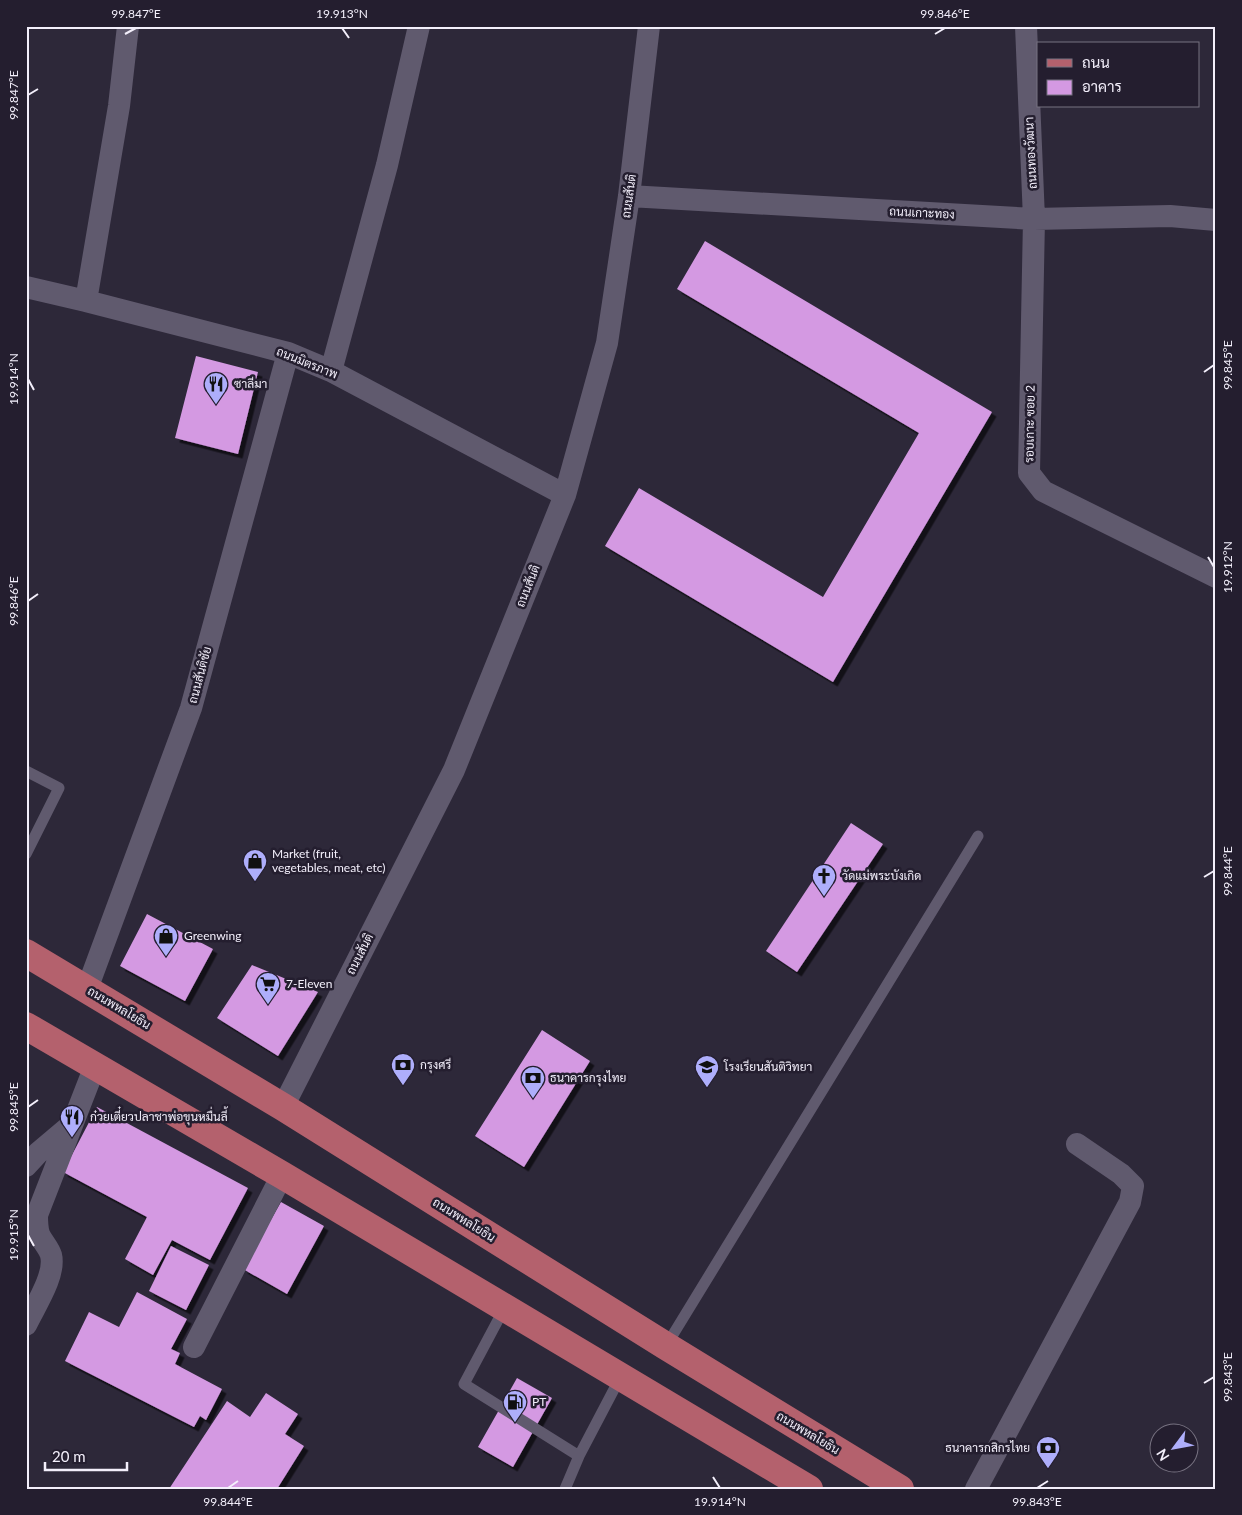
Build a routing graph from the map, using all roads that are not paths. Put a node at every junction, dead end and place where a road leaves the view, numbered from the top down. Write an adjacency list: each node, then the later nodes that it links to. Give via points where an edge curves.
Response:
1 (128, 26): 9 (street, via 119,106)
2 (419, 26): 11 (street, via 387,165)
3 (649, 26): 5 (street, ถนนสันติ)
4 (1026, 26): 6 (street, ถนนทองวัฒนา)
5 (629, 196): 6 (street, ถนนเกาะทอง); 12 (street, ถนนสันติ, via 607,343)
6 (1034, 219): 7 (street, ถนนเกาะทอง, via 1170,216); 13 (street, รอบเกาะ ซอย 2, via 1029,473 1043,491)
7 (1216, 220)
8 (26, 287): 9 (street, ถนนมิตรภาพ)
9 (86, 301): 10 (street, ถนนมิตรภาพ)
10 (288, 353): 11 (street, ถนนมิตรภาพ); 18 (street, ถนนสันติชัย, via 191,708)
11 (331, 371): 12 (street, ถนนมิตรภาพ)
12 (566, 495): 21 (street, ถนนสันติ, via 454,770)
13 (1216, 577)
14 (26, 771): 16 (lane, via 59,788)
15 (978, 836): 28 (lane)
16 (26, 854)
17 (26, 953): 18 (main road, ถนนพหลโยธิน)
18 (87, 989): 21 (main road, ถนนพหลโยธิน)
19 (26, 1026): 20 (main road)
20 (96, 1066): 22 (street); 25 (main road)
21 (282, 1107): 28 (main road, ถนนพหลโยธิน)
22 (73, 1123): 24 (street); 27 (street, via 37,1215 39,1234 51,1254 52,1266)
23 (1077, 1144): 35 (street, via 1133,1186 1130,1202)
24 (26, 1166)
25 (282, 1174): 26 (main road); 29 (street)
26 (505, 1307): 30 (main road); 31 (lane, via 464,1384)
27 (26, 1325)
28 (666, 1346): 34 (main road, ถนนพหลโยธิน)
29 (194, 1347)
30 (621, 1376): 31 (lane); 33 (main road)
31 (579, 1456): 32 (lane)
32 (565, 1489)
33 (809, 1489)
34 (900, 1489)
35 (976, 1489)

